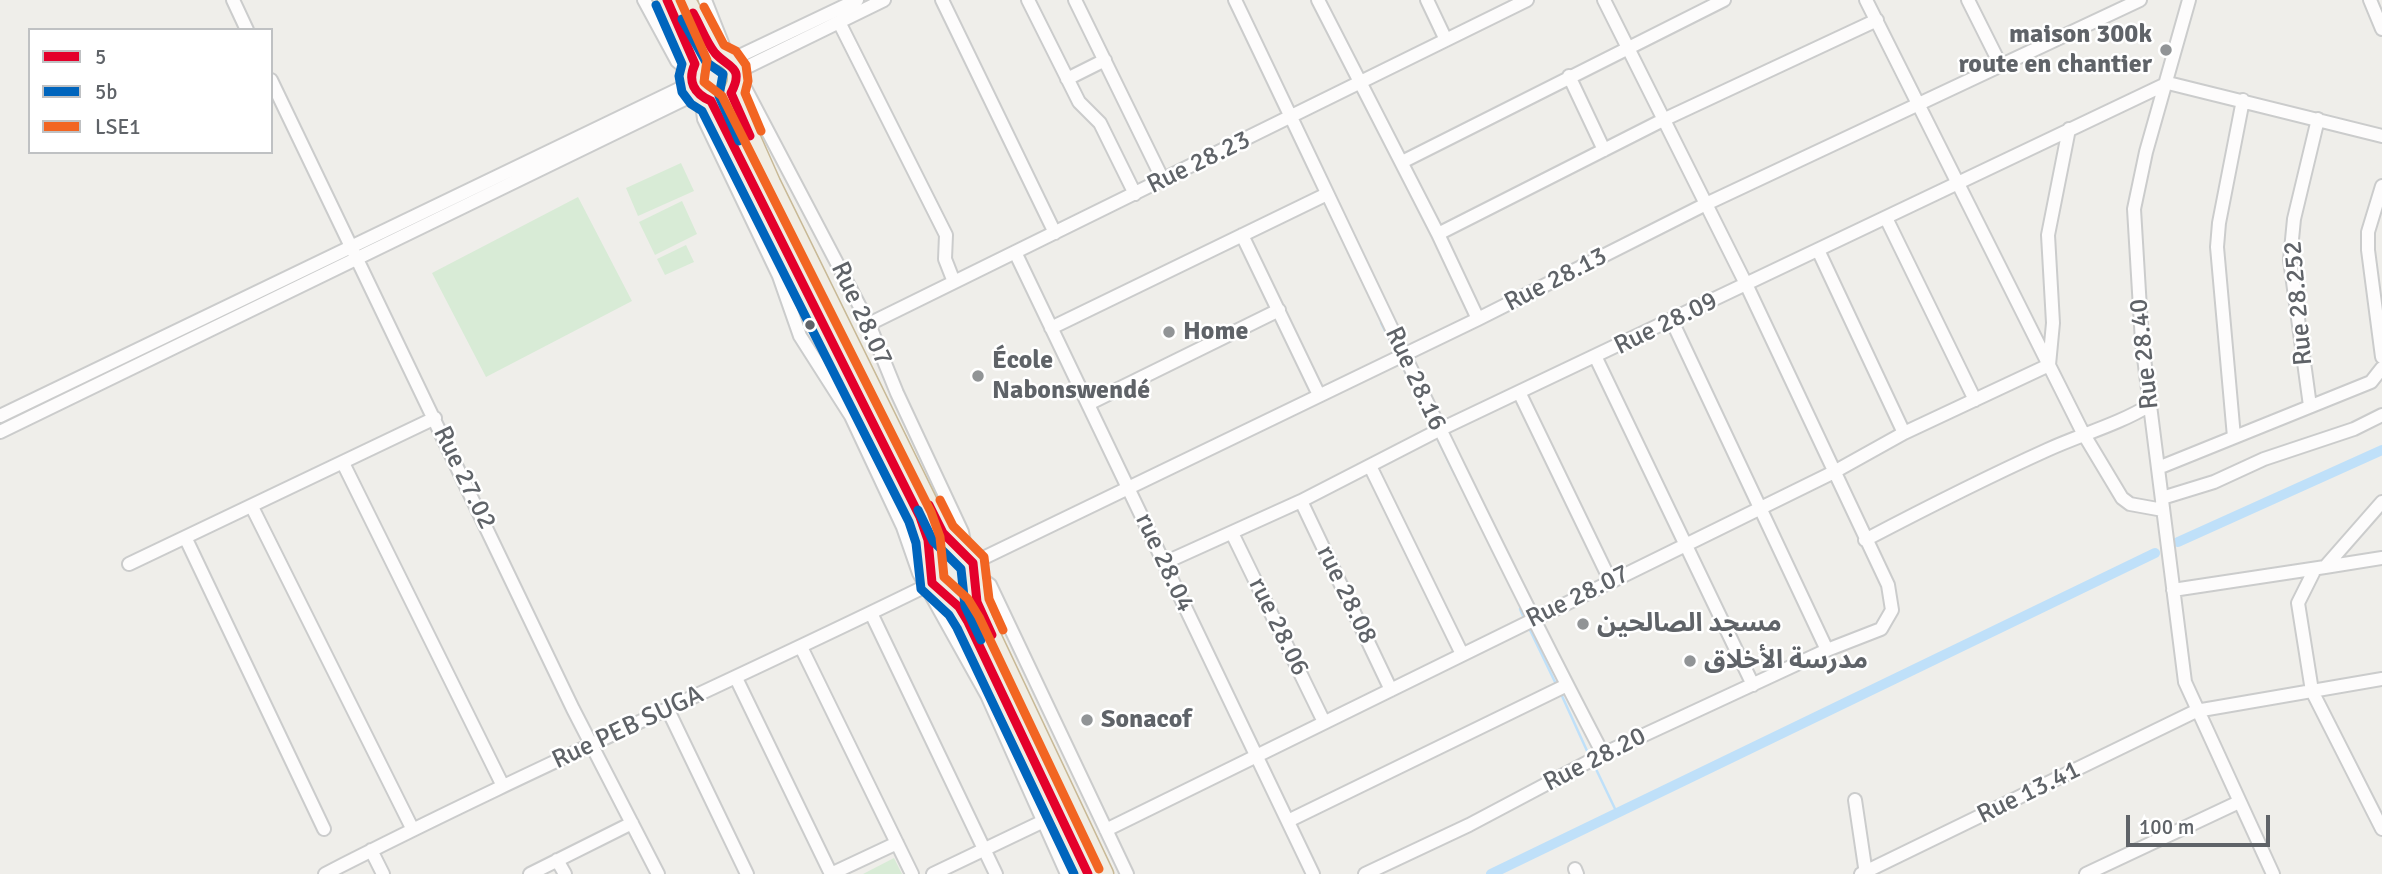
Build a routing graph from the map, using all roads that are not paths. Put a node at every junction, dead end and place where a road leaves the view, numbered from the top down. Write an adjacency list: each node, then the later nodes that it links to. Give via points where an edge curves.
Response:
1 (235, 0): 25 (street)
2 (644, 0): 36 (street, via 677,61)
3 (667, 0): 36 (highway)
4 (686, 0): 31 (highway)
5 (705, 0): 31 (street, Rue 28.07)
6 (857, 0): 31 (street)
7 (884, 0): 24 (street)
8 (942, 0): 54 (street)
9 (1028, 0): 33 (street)
10 (1075, 0): 29 (street)
11 (1235, 0): 40 (street, Rue 28.16)
12 (1318, 0): 37 (street)
13 (1427, 0): 27 (street)
14 (1527, 0): 22 (street, Rue 28.23)
15 (1604, 0): 28 (street)
16 (1724, 0): 28 (street)
17 (1867, 0): 23 (street)
18 (1968, 0): 30 (street)
19 (2140, 0): 30 (street, Rue 28.13)
20 (2189, 0): 34 (street, Rue 28.40)
21 (2370, 0): 26 (street)
22 (1505, 5): 27 (street, Rue 28.23)
23 (1877, 20): 39 (street); 42 (street)
24 (839, 22): 31 (street, via 747,67); 60 (street, via 946,235 945,259)
25 (246, 28)
26 (2382, 29)
27 (1446, 40): 37 (street, Rue 28.23)
28 (1627, 47): 32 (street); 42 (street)
29 (1105, 60): 33 (street); 47 (street)
30 (2000, 64): 39 (street, Rue 28.13)
31 (729, 71): 36 (highway, via 703,57); 36 (highway, via 722,99); 65 (street, Rue 28.07, via 745,88 783,154); 104 (highway, via 943,533)
32 (1569, 76): 45 (street); 46 (street)
33 (1067, 79): 50 (street, via 1082,106 1100,123)
34 (2168, 83): 38 (street); 43 (street, Rue 28.09); 76 (street, Rue 28.40, via 2134,209)
35 (273, 84): 59 (street, Rue 27.02)
36 (698, 84): 59 (street, via 679,89); 101 (highway, via 920,517); 107 (street, via 704,119 779,276 800,336 850,416)
37 (1360, 84): 40 (street, Rue 28.23); 46 (street)
38 (2243, 100): 41 (street); 85 (street, via 2217,247)
39 (1917, 103): 48 (street); 52 (street, Rue 28.13)
40 (1292, 118): 47 (street, Rue 28.23); 51 (street, Rue 28.16)
41 (2318, 119): 44 (street); 77 (street, Rue 28.252, via 2290,260)
42 (1663, 120): 45 (street); 52 (street)
43 (2068, 128): 48 (street, Rue 28.09); 70 (street, via 2048,235 2053,323)
44 (2382, 136)
45 (1604, 150): 55 (street)
46 (1402, 162): 55 (street)
47 (1163, 180): 50 (street, Rue 28.23)
48 (1957, 183): 53 (street, Rue 28.09); 70 (street)
49 (2382, 186): 68 (street, via 2368,232)
50 (1135, 194): 54 (street, Rue 28.23)
51 (1328, 194): 56 (street); 67 (street, Rue 28.16)
52 (1706, 204): 61 (street); 63 (street, Rue 28.13)
53 (1886, 218): 57 (street, Rue 28.09); 74 (street)
54 (1055, 233): 58 (street, Rue 28.23)
55 (1438, 234): 63 (street)
56 (1242, 235): 62 (street); 66 (street)
57 (1818, 250): 61 (street, Rue 28.09); 83 (street)
58 (1015, 252): 60 (street, Rue 28.23); 66 (street, rue 28.04)
59 (353, 253): 79 (street); 80 (street, Rue 27.02); 82 (street)
60 (954, 282): 65 (street, Rue 28.23)
61 (1746, 284): 64 (street, Rue 28.09); 89 (street)
62 (1279, 310): 73 (street); 75 (street)
63 (1478, 319): 67 (street, Rue 28.13)
64 (1672, 321): 69 (street, Rue 28.09); 95 (street)
65 (869, 324): 104 (street, Rue 28.07, via 962,532)
66 (1051, 328): 75 (street, rue 28.04)
67 (1403, 353): 73 (street, Rue 28.13); 81 (street, Rue 28.16)
68 (2382, 357)
69 (1596, 358): 72 (street, Rue 28.09); 99 (street)
70 (2049, 365): 74 (street, Rue 28.07); 84 (street)
71 (2382, 368): 77 (street, via 2371,382)
72 (1520, 394): 81 (street, Rue 28.09); 106 (street)
73 (1319, 395): 90 (street, Rue 28.13)
74 (1975, 400): 83 (street, Rue 28.07)
75 (1088, 404): 90 (street, rue 28.04)
76 (2150, 405): 84 (street, via 2118,423); 88 (street, Rue 28.40)
77 (2310, 406): 85 (street)
78 (2382, 415): 93 (street)
79 (0, 416)
80 (435, 418): 86 (street); 124 (street, Rue 27.02)
81 (1439, 430): 87 (street, Rue 28.09); 111 (street, Rue 28.16)
82 (0, 432)
83 (1904, 433): 89 (street, Rue 28.07)
84 (2083, 433): 93 (street, via 2122,498 2130,504); 98 (street)
85 (2234, 437): 88 (street)
86 (342, 463): 94 (street); 127 (street)
87 (1370, 466): 91 (street, Rue 28.09); 114 (street)
88 (2158, 468): 93 (street, Rue 28.40)
89 (1834, 472): 95 (street, Rue 28.07); 98 (street)
90 (1128, 488): 102 (street, rue 28.04); 104 (street, Rue 28.13)
91 (1301, 501): 96 (street, Rue 28.09); 119 (street, rue 28.08)
92 (2382, 502): 105 (street)
93 (2162, 504): 108 (street, Rue 28.40)
94 (252, 507): 97 (street); 135 (street)
95 (1759, 508): 99 (street, Rue 28.07); 113 (street)
96 (1232, 533): 102 (street, Rue 28.09); 123 (street, rue 28.06)
97 (186, 539): 103 (street); 136 (street)
98 (1866, 540): 113 (street, Rue 28.20, via 1888,585 1892,610 1881,629)
99 (1685, 545): 106 (street, Rue 28.07); 118 (street)
100 (2382, 558): 105 (street)
101 (932, 563): 104 (highway, via 943,552); 107 (highway)
102 (1164, 563): 126 (street, rue 28.04)
103 (129, 564)
104 (969, 565): 109 (highway, via 962,594); 137 (street, Rue 28.07, via 990,585); 156 (highway, via 983,618)
105 (2320, 568): 108 (street); 120 (street, via 2298,603)
106 (1611, 580): 111 (street, Rue 28.07)
107 (929, 585): 109 (highway); 110 (street, Rue PEB SUGA); 132 (street)
108 (2173, 590): 122 (street, Rue 28.40, via 2180,662)
109 (947, 596): 131 (highway, via 968,622)
110 (871, 613): 112 (street, Rue PEB SUGA); 141 (street)
111 (1532, 620): 114 (street, Rue 28.07); 117 (street, Rue 28.16)
112 (802, 648): 115 (street, Rue PEB SUGA); 139 (street)
113 (1827, 650): 118 (street, Rue 28.20)
114 (1462, 654): 119 (street, Rue 28.07)
115 (736, 678): 121 (street, Rue PEB SUGA); 139 (street, via 831,874)
116 (2382, 679): 120 (street, Rue 13.41)
117 (1567, 685): 125 (street, Rue 28.16); 133 (street)
118 (1753, 685): 125 (street, Rue 28.20)
119 (1391, 690): 123 (street, Rue 28.07)
120 (2312, 691): 122 (street, Rue 13.41); 130 (street)
121 (668, 710): 124 (street, Rue PEB SUGA); 150 (street)
122 (2196, 711): 129 (street, Rue 28.40); 144 (street, Rue 13.41)
123 (1324, 722): 126 (street, Rue 28.07)
124 (591, 744): 127 (street, Rue PEB SUGA); 134 (street, Rue 27.02)
125 (1603, 754): 159 (street, Rue 28.20)
126 (1254, 756): 133 (street, rue 28.04); 137 (street, Rue 28.07)
127 (503, 786): 135 (street, Rue PEB SUGA)
128 (1855, 800): 144 (street)
129 (2239, 802): 143 (street); 162 (street, Rue 28.40)
130 (2377, 807): 138 (street)
131 (1060, 813): 132 (street); 155 (highway)
132 (1043, 821): 141 (street); 154 (street)
133 (1288, 821): 158 (street, rue 28.04)
134 (632, 823): 142 (street); 149 (street, Rue 27.02)
135 (412, 828): 140 (street, Rue PEB SUGA)
136 (324, 829)
137 (1106, 830): 157 (street, Rue 28.07)
138 (2382, 830)
139 (897, 843): 151 (street)
140 (371, 850): 145 (street, Rue PEB SUGA); 146 (street)
141 (985, 850): 152 (street); 153 (street)
142 (557, 860): 147 (street); 148 (street)
143 (2115, 860): 160 (street); 161 (street)
144 (1864, 873)
145 (325, 874)
146 (383, 874)
147 (530, 874)
148 (565, 874)
149 (658, 874)
150 (747, 874)
151 (912, 874)
152 (933, 874)
153 (996, 874)
154 (1067, 874)
155 (1088, 874)
156 (1104, 874)
157 (1126, 874)
158 (1313, 874)
159 (1365, 874)
160 (2086, 874)
161 (2122, 874)
162 (2273, 874)

